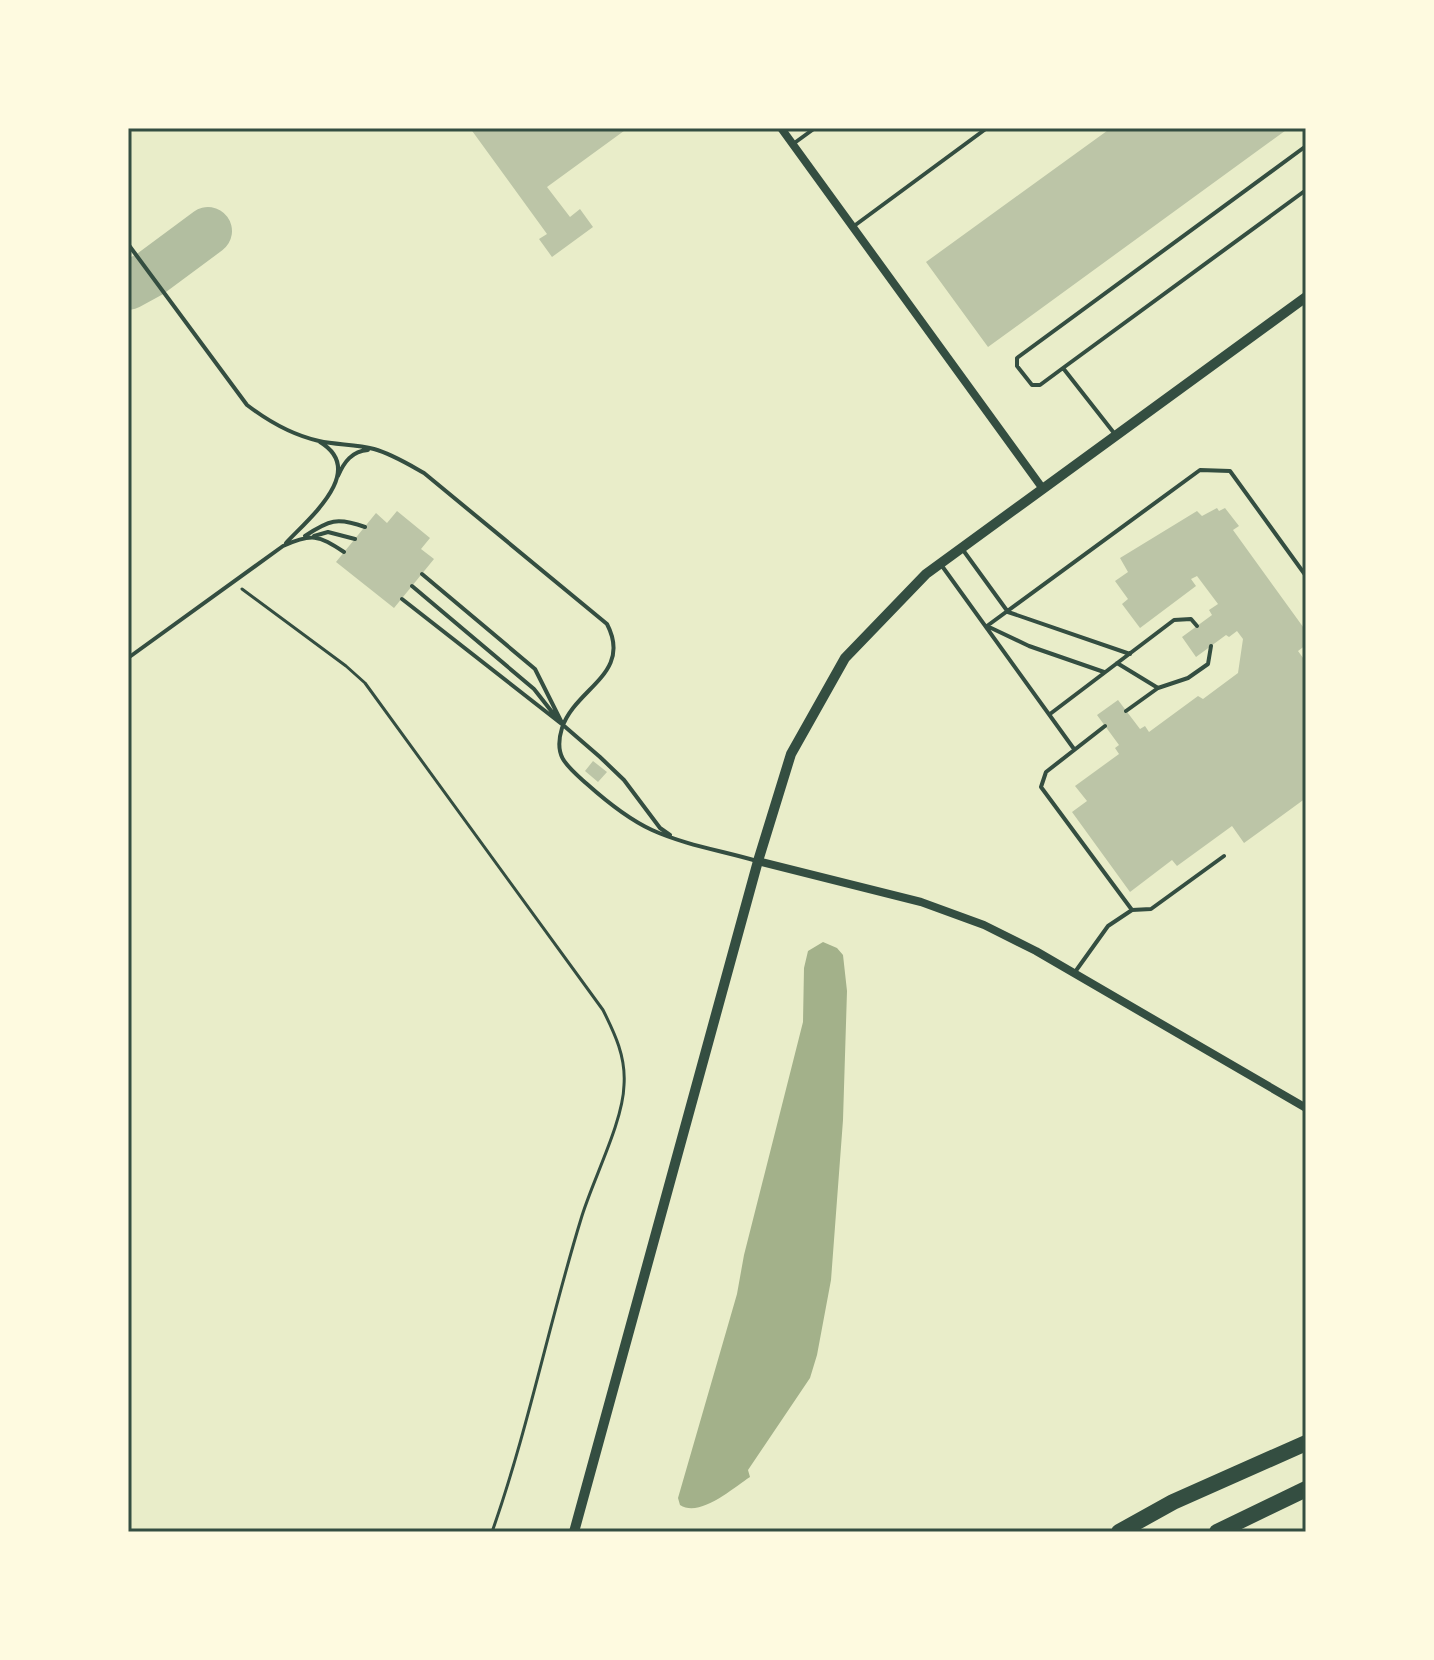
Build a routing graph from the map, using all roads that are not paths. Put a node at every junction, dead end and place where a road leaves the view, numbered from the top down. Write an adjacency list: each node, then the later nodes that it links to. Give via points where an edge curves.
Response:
1 (781, 128): 4 (street)
2 (815, 128): 4 (lane)
3 (987, 128): 7 (lane)
4 (793, 144): 7 (street)
5 (1306, 146): 10 (lane, via 1017,358 1032,385)
6 (1306, 190): 10 (lane)
7 (853, 227): 15 (street)
8 (128, 244): 12 (lane, via 247,405 267,420)
9 (1306, 297): 11 (street)
10 (1063, 368): 11 (lane)
11 (1116, 436): 15 (street)
12 (317, 441): 13 (lane); 14 (lane, via 330,448)
13 (374, 449): 14 (lane, via 351,455); 38 (lane, via 424,473 607,624 615,653)
14 (337, 478): 19 (lane, via 329,496)
15 (1043, 489): 20 (street)
16 (365, 527): 17 (lane, via 335,521)
17 (307, 536): 18 (lane, via 328,532); 19 (lane); 21 (lane, via 322,538)
18 (355, 539)
19 (283, 546): 32 (lane)
20 (962, 548): 22 (street); 27 (lane)
21 (344, 552)
22 (940, 564): 28 (lane); 43 (street, via 845,658 791,754)
23 (422, 574): 38 (lane, via 535,669)
24 (1306, 576): 27 (lane, via 1230,471 1200,470)
25 (412, 586): 38 (lane, via 534,689)
26 (402, 599): 38 (lane)
27 (1008, 612): 28 (lane); 31 (lane)
28 (987, 626): 34 (lane); 37 (lane)
29 (1197, 626): 31 (lane, via 1191,619 1174,620)
30 (1211, 646): 35 (lane, via 1208,664)
31 (1130, 654): 33 (lane)
32 (128, 658)
33 (1117, 663): 34 (lane); 35 (lane)
34 (1105, 672): 37 (lane)
35 (1158, 688): 36 (lane)
36 (1126, 711)
37 (1050, 714): 40 (lane)
38 (563, 725): 41 (lane, via 624,780 660,828); 41 (lane, via 561,757 568,768 629,816)
39 (1105, 726): 40 (lane)
40 (1074, 749): 44 (lane, via 1046,772 1041,787)
41 (675, 839): 43 (lane)
42 (1224, 856): 44 (lane, via 1151,909)
43 (758, 861): 45 (street, via 934,907 984,925); 52 (street)
44 (1132, 910): 45 (lane, via 1108,926)
45 (1074, 973): 46 (street)
46 (1306, 1108)
47 (1306, 1434): 51 (highway)
48 (1306, 1443): 51 (highway)
49 (1306, 1489): 54 (highway)
50 (1306, 1501): 55 (highway)
51 (1173, 1502): 53 (highway)
52 (574, 1532)
53 (1119, 1532)
54 (1217, 1532)
55 (1235, 1532)

